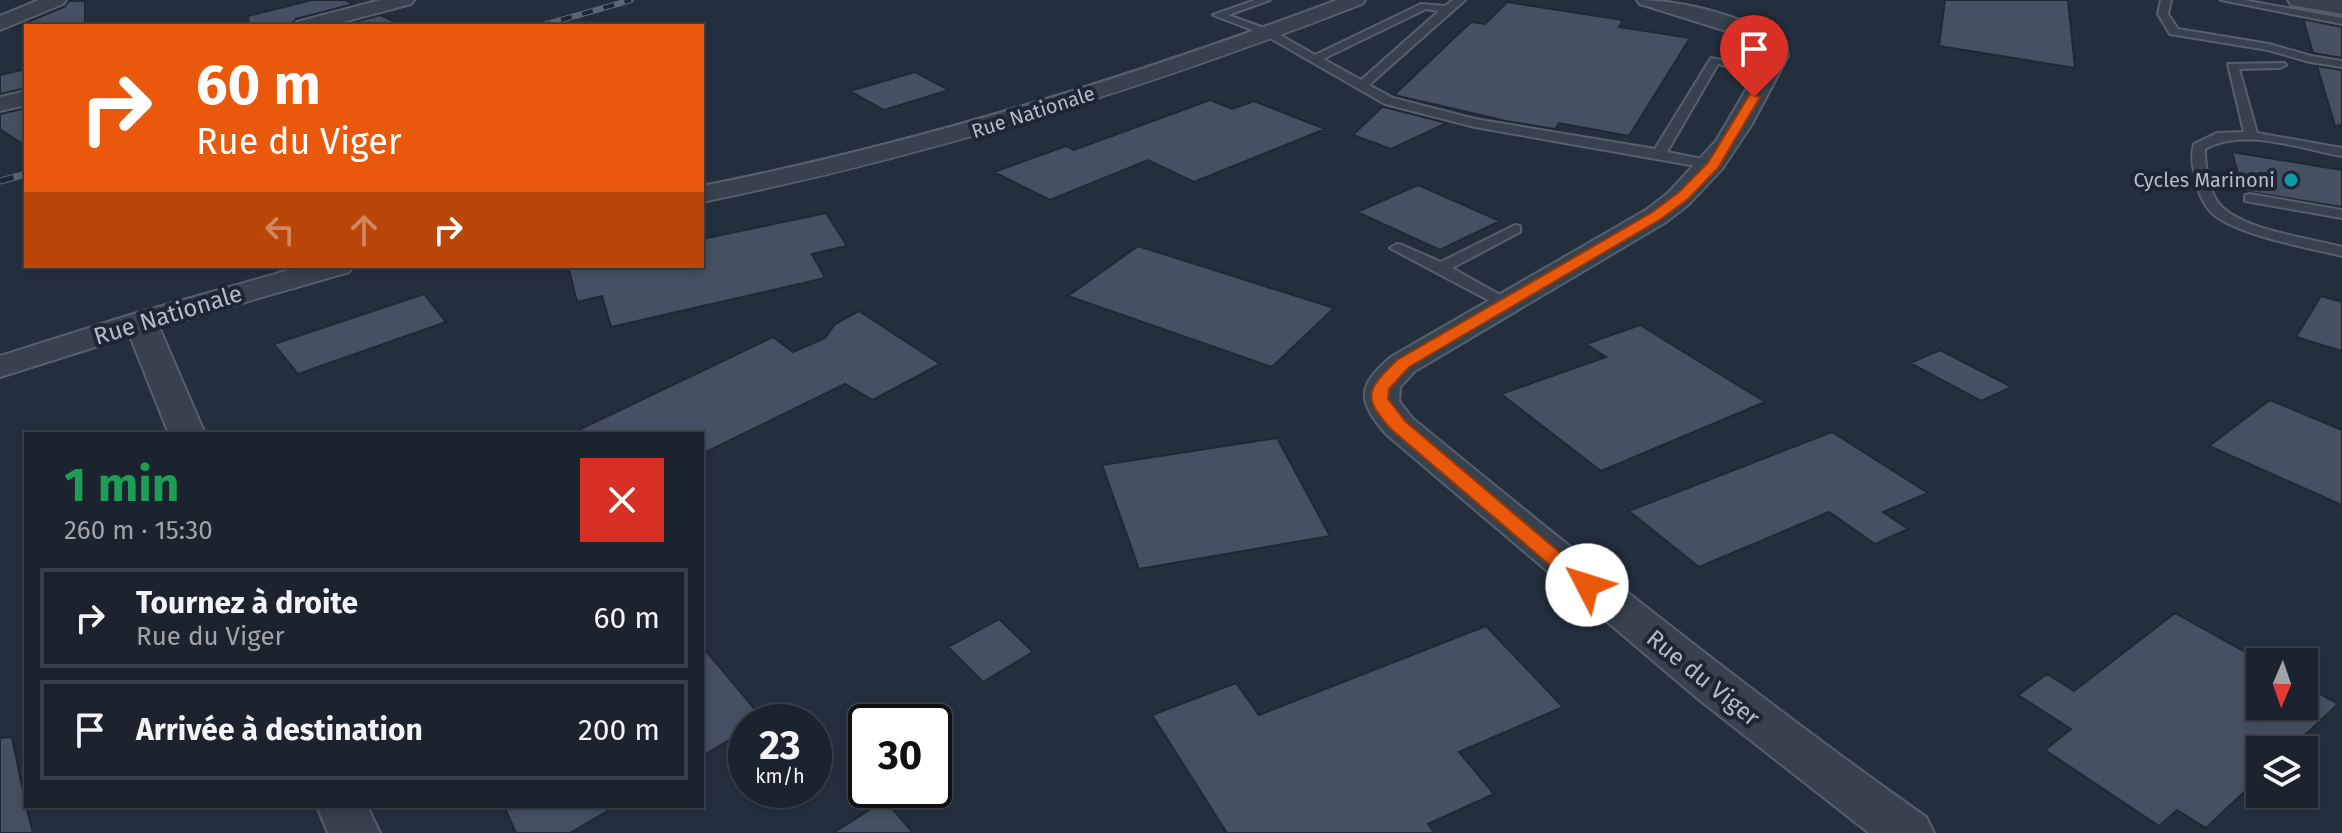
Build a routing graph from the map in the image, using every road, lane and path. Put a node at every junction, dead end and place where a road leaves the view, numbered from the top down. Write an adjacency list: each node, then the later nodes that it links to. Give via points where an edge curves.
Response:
1 (56, 0): 15 (street)
2 (404, 0): 13 (street)
3 (1265, 0): 14 (lane, via 1218,15)
4 (1355, 0): 14 (street, Rue Nationale)
5 (1460, 0): 11 (lane)
6 (1647, 0): 20 (street, via 1766,37 1778,52)
7 (2166, 0): 16 (lane, via 2163,14 2174,32)
8 (2226, 0): 12 (lane)
9 (2300, 0): 10 (street)
10 (2342, 7)
11 (1447, 9): 17 (lane, via 1425,6); 22 (lane)
12 (2342, 21)
13 (312, 24)
14 (1269, 33): 17 (lane); 29 (street, Rue Nationale, via 916,148)
15 (4, 35)
16 (2274, 48): 18 (lane); 19 (lane)
17 (1313, 60): 22 (lane)
18 (2342, 64)
19 (2280, 65): 21 (lane); 25 (lane, via 2232,66)
20 (1768, 71): 27 (lane, via 1715,60); 28 (street, Rue du Viger)
21 (2342, 75)
22 (1360, 87): 27 (lane, via 1389,101 1475,123)
23 (24, 98): 24 (street)
24 (0, 104)
25 (2251, 136): 26 (lane); 34 (lane, via 2217,137 2199,147 2199,167 2213,206 2232,219)
26 (2342, 152)
27 (1659, 154): 28 (lane)
28 (1713, 165): 37 (street, Rue du Viger, via 1656,216)
29 (704, 194)
30 (2250, 198): 31 (lane)
31 (2342, 214)
32 (1515, 229): 36 (lane)
33 (1397, 248): 36 (lane)
34 (2342, 252)
35 (331, 268): 38 (street, Rue Nationale)
36 (1441, 268): 37 (lane)
37 (1505, 304): 43 (street, Rue du Viger, via 1387,377 1379,399 1386,412 1611,605 1759,724)
38 (141, 322): 39 (street, Rue Nationale); 40 (street)
39 (0, 367)
40 (186, 432)
41 (343, 808): 42 (street)
42 (354, 833)
43 (1908, 833)

